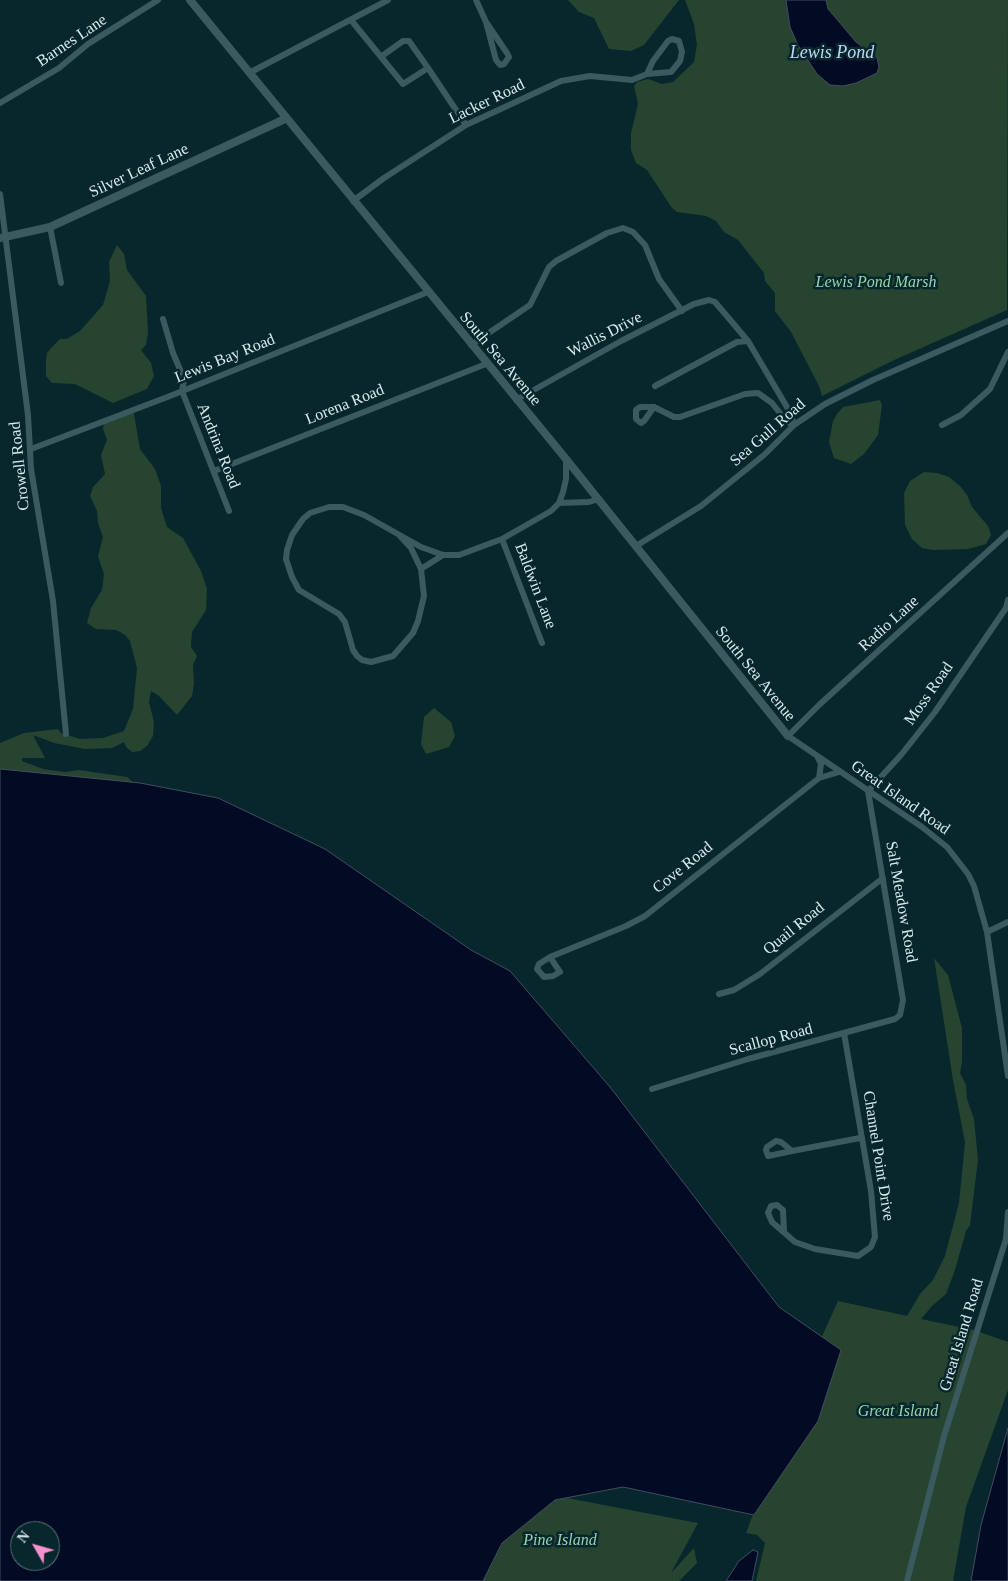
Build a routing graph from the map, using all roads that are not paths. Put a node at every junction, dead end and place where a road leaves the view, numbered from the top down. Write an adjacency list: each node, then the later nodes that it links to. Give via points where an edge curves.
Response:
1 (158, 0): 11 (street, Barnes Lane, via 88,44 59,68)
2 (190, 0): 9 (street, South Sea Avenue)
3 (388, 0): 5 (street)
4 (476, 0): 6 (street)
5 (351, 20): 7 (street); 9 (street)
6 (486, 22): 6 (street, via 508,53 504,64 500,65 496,60)
7 (382, 56): 8 (street, via 403,84); 8 (street, via 403,41 409,41)
8 (428, 68): 13 (street)
9 (249, 73): 12 (street, South Sea Avenue)
10 (647, 74): 10 (street, Lacker Road, via 663,74 677,67 682,52 679,41 668,41 652,61); 13 (street, Lacker Road, via 632,80 590,76 570,78)
11 (0, 103)
12 (285, 119): 15 (street, South Sea Avenue); 16 (street, Silver Leaf Lane)
13 (466, 126): 15 (street, Lacker Road)
14 (0, 194): 17 (street, Crowell Road)
15 (354, 201): 19 (street, South Sea Avenue)
16 (50, 227): 17 (street, Silver Leaf Lane); 18 (street)
17 (3, 238): 33 (street, Crowell Road)
18 (61, 283)
19 (428, 292): 24 (street, South Sea Avenue); 28 (street, Lewis Bay Road)
20 (682, 311): 23 (street, Wallis Drive, via 694,304 709,300 715,302); 24 (street, via 659,279 645,245 633,232 623,228 606,233 556,261 549,267 530,305); 29 (street, Wallis Drive)
21 (163, 319): 28 (street, Andrina Road, via 184,379)
22 (1008, 320): 31 (street, Sea Gull Road, via 842,395)
23 (748, 341): 27 (street, via 738,342); 31 (street, via 791,414)
24 (471, 345): 26 (street, South Sea Avenue)
25 (1008, 352): 32 (street, via 990,389 961,415)
26 (486, 364): 29 (street, South Sea Avenue); 35 (street, Lorena Road)
27 (655, 386)
28 (182, 391): 33 (street, Lewis Bay Road); 35 (street, Andrina Road)
29 (516, 400): 34 (street, South Sea Avenue)
30 (654, 407): 31 (street, via 680,417 745,394 758,393)
31 (794, 425): 42 (street, Sea Gull Road, via 708,502)
32 (942, 425)
33 (31, 448): 48 (street, Crowell Road, via 31,469 53,601)
34 (566, 459): 36 (street, South Sea Avenue); 37 (street, via 566,479)
35 (214, 471): 38 (street, Andrina Road)
36 (599, 499): 37 (street); 42 (street, South Sea Avenue)
37 (559, 503): 41 (street, via 540,519)
38 (229, 511)
39 (1008, 534): 49 (street, Radio Lane)
40 (400, 536): 43 (street); 44 (street, via 411,548); 44 (street, via 352,510 329,507 310,513 297,526 286,550 288,568 299,590 339,614 357,656 371,662 393,656 413,633 424,596)
41 (502, 540): 43 (street, via 460,555); 47 (street, Baldwin Lane)
42 (636, 546): 49 (street, South Sea Avenue)
43 (443, 555): 44 (street)
44 (421, 569)
45 (1008, 600): 46 (street, Moss Road)
46 (1007, 608): 53 (street, Moss Road, via 931,717)
47 (542, 643)
48 (66, 734)
49 (788, 736): 50 (street, Great Island Road)
50 (818, 758): 51 (street, Great Island Road); 52 (street, via 821,764)
51 (839, 772): 52 (street, Cove Road); 53 (street, Great Island Road)
52 (819, 778): 57 (street, Cove Road, via 645,916)
53 (868, 791): 54 (street, Salt Meadow Road); 56 (street, Great Island Road, via 922,827 954,854 974,886)
54 (883, 878): 58 (street, Quail Road, via 760,974 734,990); 59 (street, Salt Meadow Road, via 903,1000 902,1011)
55 (1008, 922): 56 (street)
56 (987, 932): 61 (street, Great Island Road)
57 (550, 957)
58 (719, 994)
59 (897, 1017): 60 (street, Scallop Road)
60 (844, 1033): 63 (street, Scallop Road); 64 (street, Channel Point Drive)
61 (1006, 1033): 62 (street, Great Island Road)
62 (1008, 1076)
63 (652, 1089)
64 (860, 1138): 65 (street); 67 (street, Channel Point Drive, via 876,1229 871,1247 858,1256 844,1255 801,1245)
65 (792, 1151)
66 (1008, 1212): 68 (street, Great Island Road, via 1006,1239 944,1436)
67 (784, 1232)
68 (907, 1581)

